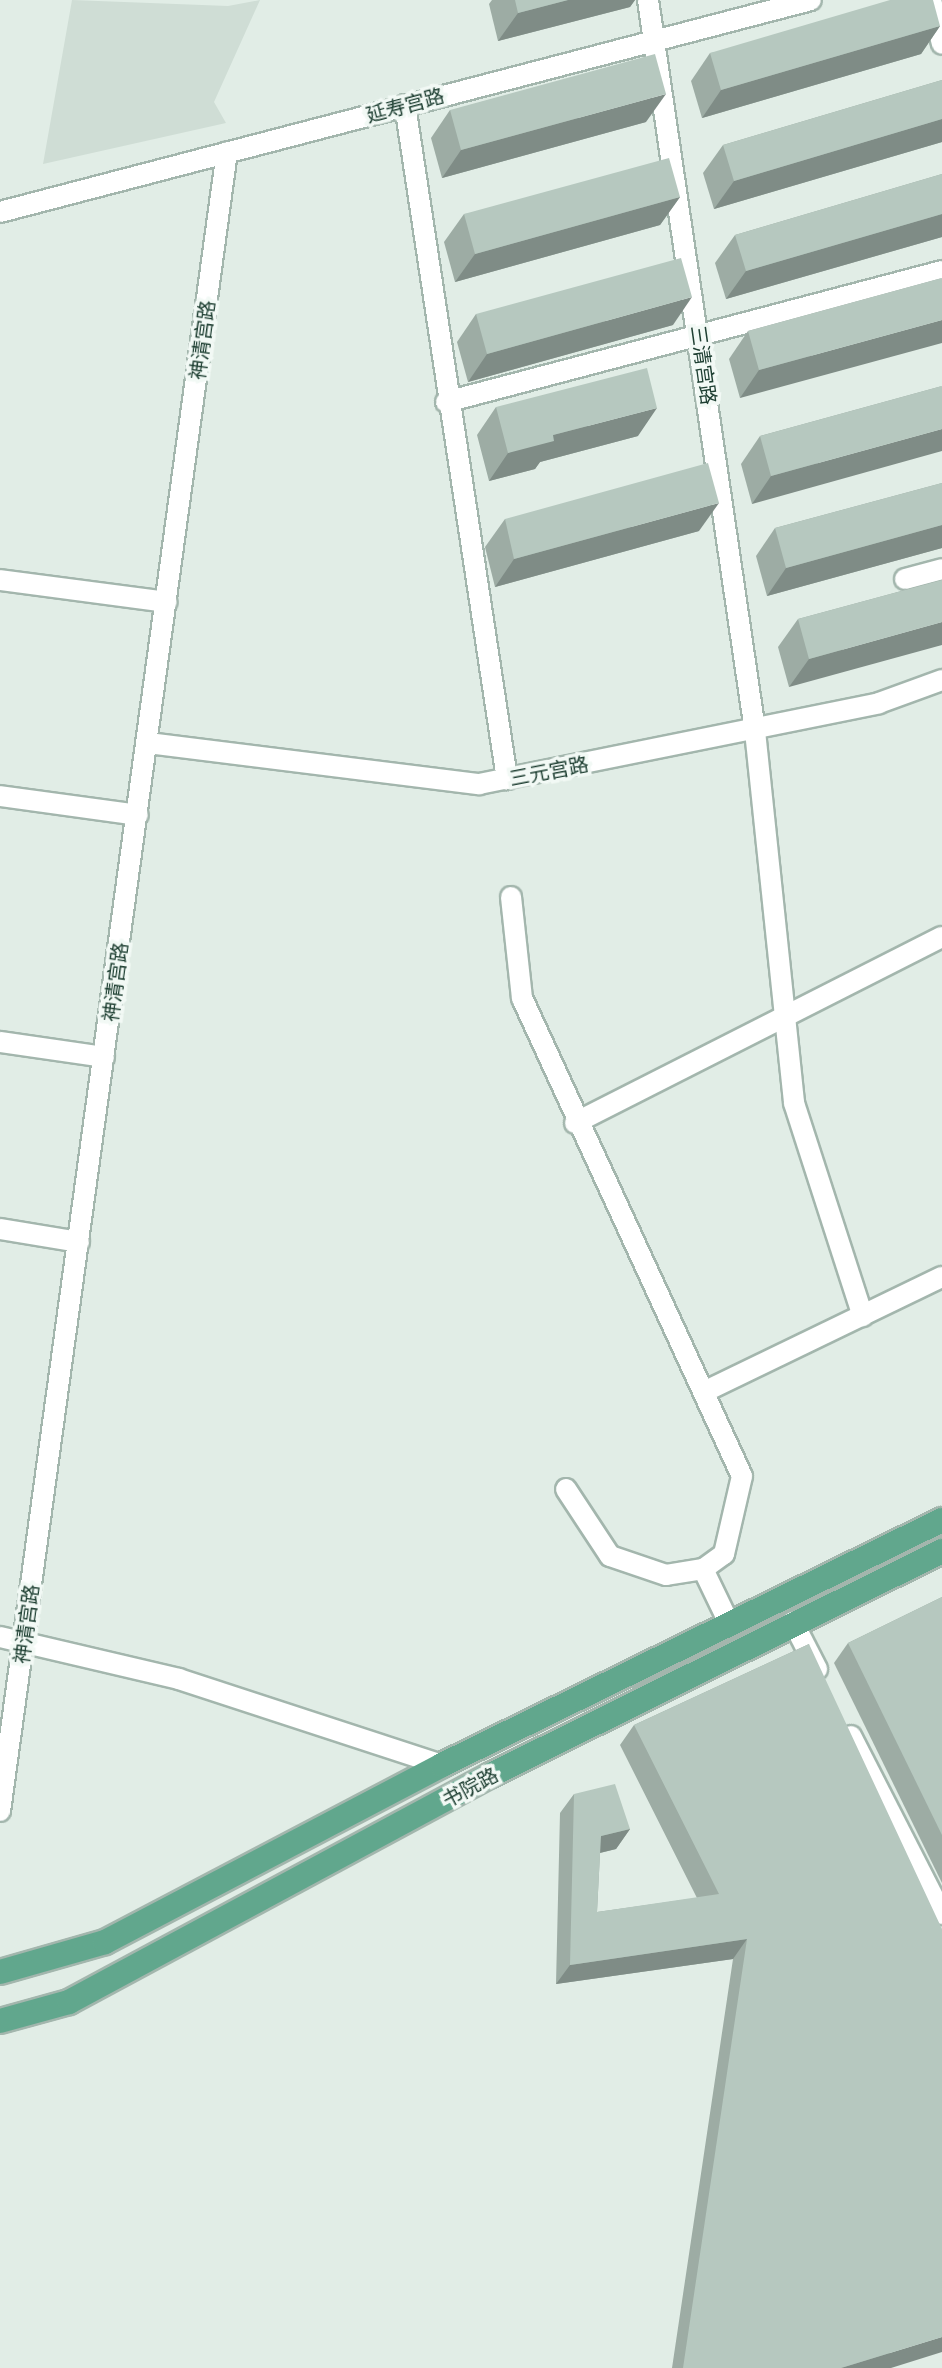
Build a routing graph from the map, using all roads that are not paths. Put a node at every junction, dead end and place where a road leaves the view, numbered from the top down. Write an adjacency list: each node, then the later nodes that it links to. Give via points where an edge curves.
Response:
1 (648, 0): 4 (street, 三清宫路)
2 (811, 0): 4 (street, 延寿宫路)
3 (931, 0): 5 (street)
4 (654, 39): 6 (street, 延寿宫路); 10 (street, 三清宫路)
5 (942, 44)
6 (405, 105): 7 (street, 延寿宫路); 11 (street)
7 (227, 152): 8 (street, 延寿宫路); 15 (street, 神清宫路)
8 (0, 212)
9 (942, 271): 10 (street)
10 (699, 331): 11 (street); 17 (street, 三清宫路)
11 (446, 402): 19 (street)
12 (942, 569): 13 (street)
13 (905, 579)
14 (0, 580): 15 (street)
15 (167, 602): 18 (street, 神清宫路)
16 (942, 680): 17 (street, 三元宫路, via 879,703)
17 (755, 731): 19 (street, 三元宫路); 24 (street, 三清宫路)
18 (148, 743): 19 (street, 三元宫路, via 479,784); 21 (street, 神清宫路)
19 (507, 779)
20 (0, 796): 21 (street)
21 (138, 815): 26 (street, 神清宫路)
22 (511, 897): 27 (street, via 522,998)
23 (942, 937): 24 (street)
24 (785, 1015): 27 (street); 31 (street, 三清宫路, via 794,1103)
25 (0, 1042): 26 (street)
26 (104, 1057): 29 (street, 神清宫路)
27 (575, 1123): 32 (street)
28 (0, 1229): 29 (street)
29 (79, 1242): 40 (street, 神清宫路)
30 (942, 1277): 31 (street)
31 (863, 1316): 32 (street)
32 (706, 1391): 36 (street, via 742,1476 724,1554)
33 (566, 1489): 36 (street, via 610,1556 666,1575)
34 (942, 1520): 37 (main road, 书院路)
35 (942, 1551): 38 (main road, 书院路)
36 (703, 1569): 37 (street)
37 (728, 1621): 43 (main road, 书院路)
38 (793, 1622): 41 (street); 47 (main road, 书院路, via 69,2002)
39 (0, 1637): 40 (street)
40 (23, 1641): 43 (street, via 179,1679); 44 (street, 神清宫路)
41 (829, 1692)
42 (843, 1720): 45 (street)
43 (442, 1765): 46 (main road, 书院路, via 105,1942)
44 (0, 1811)
45 (942, 1914)
46 (0, 1972)
47 (0, 2021)

